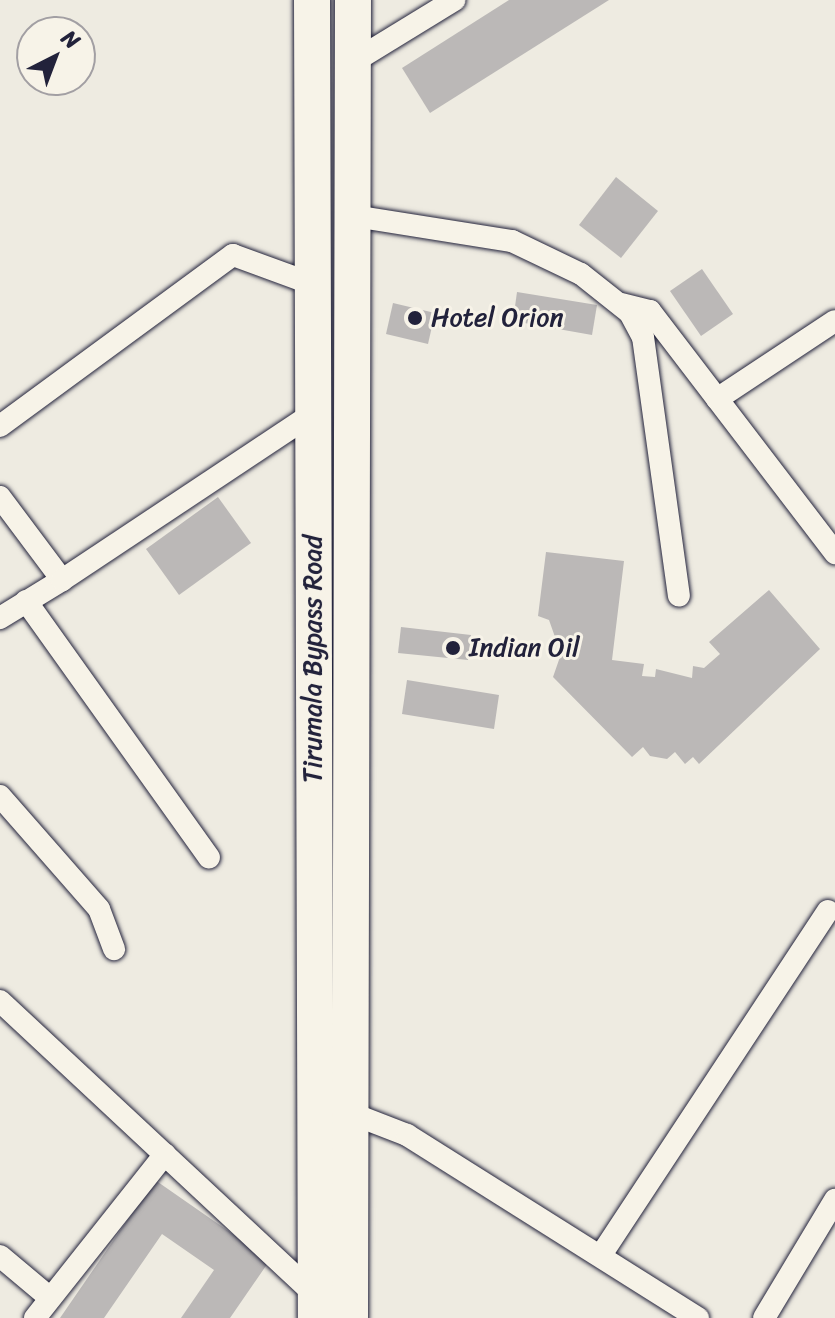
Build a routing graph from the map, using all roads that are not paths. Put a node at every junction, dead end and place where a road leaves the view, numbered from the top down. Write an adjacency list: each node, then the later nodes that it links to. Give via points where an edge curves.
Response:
1 (312, 0): 5 (main road, Tirumala Bypass Road)
2 (353, 0): 4 (main road, Tirumala Bypass Road)
3 (454, 0): 4 (street)
4 (353, 62): 6 (main road, Tirumala Bypass Road)
5 (315, 163): 6 (main road); 8 (main road, Tirumala Bypass Road)
6 (354, 164): 7 (main road, Tirumala Bypass Road)
7 (354, 216): 9 (street, via 512,241 581,274); 26 (main road, Tirumala Bypass Road)
8 (315, 285): 12 (main road, Tirumala Bypass Road); 13 (street, via 233,255)
9 (621, 304): 11 (street, via 650,311); 17 (street, via 643,337)
10 (835, 321): 11 (street)
11 (717, 399): 15 (street)
12 (313, 413): 16 (street); 25 (main road, Tirumala Bypass Road)
13 (0, 426)
14 (0, 497): 16 (street)
15 (835, 553)
16 (62, 580): 18 (street)
17 (679, 596)
18 (26, 601): 19 (street); 21 (street)
19 (0, 618)
20 (0, 796): 23 (street, via 99,909)
21 (209, 858)
22 (828, 911): 29 (street)
23 (114, 949)
24 (0, 1001): 27 (street)
25 (315, 1108): 26 (street); 32 (main road, Tirumala Bypass Road)
26 (351, 1109): 29 (street, via 407,1135); 34 (main road, Tirumala Bypass Road)
27 (165, 1154): 31 (street); 32 (street)
28 (835, 1200): 36 (street)
29 (601, 1255): 35 (street)
30 (0, 1256): 31 (street)
31 (50, 1298): 33 (street)
32 (316, 1307)
33 (35, 1318)
34 (350, 1318)
35 (698, 1318)
36 (764, 1318)

